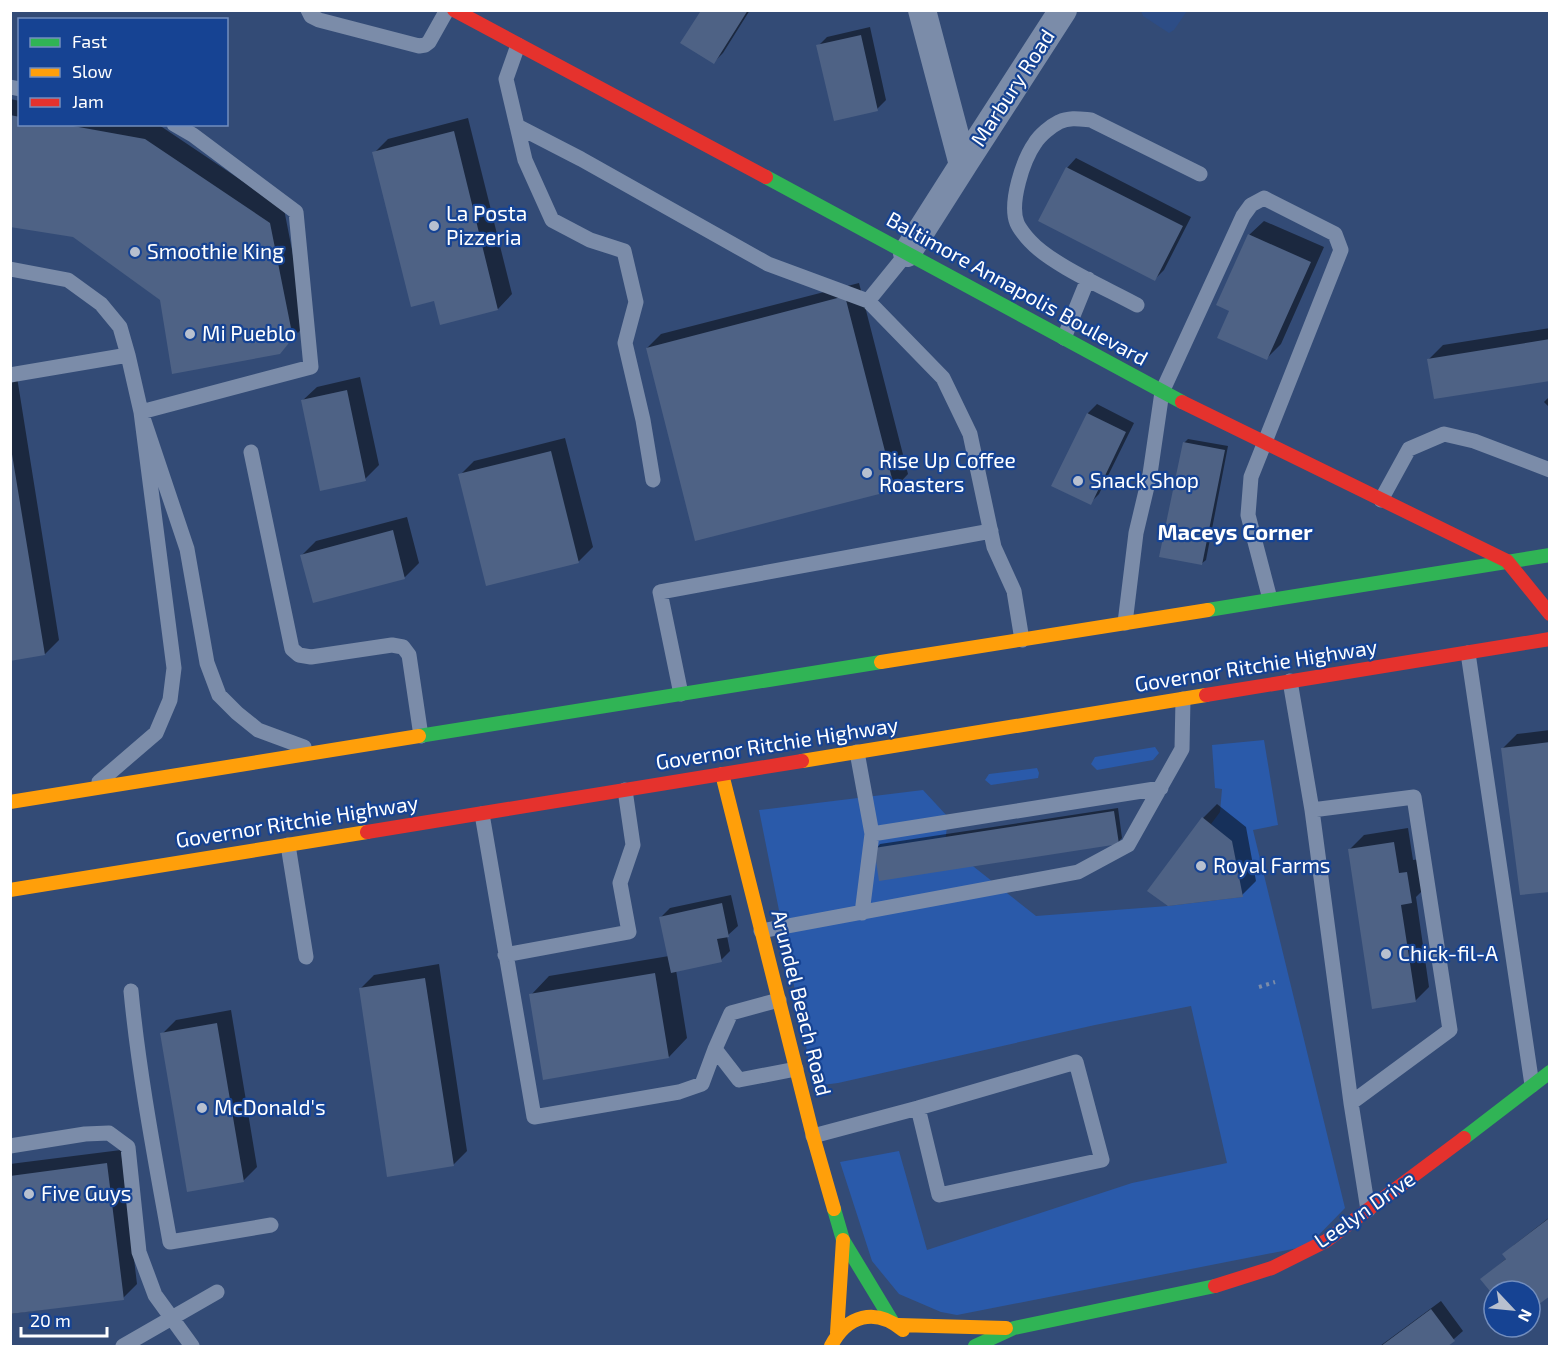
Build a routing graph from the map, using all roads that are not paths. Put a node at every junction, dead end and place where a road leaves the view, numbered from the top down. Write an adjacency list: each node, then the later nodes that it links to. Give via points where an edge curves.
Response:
1 (308, 10): 2 (lane, via 319,20 419,46 429,42)
2 (447, 10)
3 (454, 10): 6 (main road, Baltimore Annapolis Boulevard)
4 (922, 10): 9 (street)
5 (1064, 10): 9 (street, Marbury Road)
6 (518, 45): 8 (lane, via 506,79); 11 (main road, Baltimore Annapolis Boulevard)
7 (177, 126): 20 (lane, via 296,212 311,367)
8 (517, 126): 14 (lane, via 768,264); 24 (lane, via 525,160 552,220 590,240 624,251 636,302 626,343)
9 (963, 165): 11 (street, Marbury Road)
10 (1200, 174): 13 (lane, via 1091,120 1059,122 1045,133 1035,143 1016,190 1017,223 1045,254)
11 (907, 253): 14 (lane); 16 (main road, Baltimore Annapolis Boulevard)
12 (10, 269): 17 (lane, via 68,280 101,304 120,327)
13 (1089, 279): 15 (lane); 16 (lane)
14 (868, 301): 26 (lane, via 943,378 970,434)
15 (1137, 305)
16 (1064, 338): 19 (main road, Baltimore Annapolis Boulevard)
17 (128, 355): 18 (lane); 20 (lane)
18 (10, 375)
19 (1162, 392): 21 (main road, Baltimore Annapolis Boulevard); 21 (lane, via 1243,216 1251,205 1264,198 1335,234 1341,250); 31 (lane, via 1150,474 1136,533)
20 (141, 412): 40 (lane, via 187,549 207,663 219,694 258,730); 43 (lane, via 174,668 170,700 156,733)
21 (1263, 442): 25 (main road, Baltimore Annapolis Boulevard); 29 (lane, via 1251,477 1248,515)
22 (251, 452): 38 (lane, via 292,649 310,657 392,645 403,647 410,655)
23 (1550, 470): 25 (lane, via 1474,441 1444,434 1409,449)
24 (653, 480)
25 (1381, 500): 28 (main road, Baltimore Annapolis Boulevard)
26 (991, 531): 33 (lane, via 1014,591); 36 (lane, via 660,592)
27 (1550, 555): 28 (main road)
28 (1507, 561): 29 (main road); 30 (main road, Baltimore Annapolis Boulevard)
29 (1270, 599): 31 (main road)
30 (1550, 614)
31 (1125, 623): 33 (main road)
32 (1550, 639): 34 (main road, Governor Ritchie Highway)
33 (1022, 640): 36 (main road)
34 (1468, 653): 35 (main road, Governor Ritchie Highway); 60 (lane)
35 (1290, 681): 37 (main road, Governor Ritchie Highway); 46 (lane)
36 (681, 694): 38 (main road)
37 (1183, 699): 39 (main road, Governor Ritchie Highway); 42 (lane, via 1182,749)
38 (421, 736): 40 (main road)
39 (857, 752): 41 (main road, Governor Ritchie Highway); 48 (lane)
40 (318, 753): 43 (main road)
41 (722, 774): 44 (main road, Governor Ritchie Highway); 52 (main road, Arundel Beach Road)
42 (1161, 788): 48 (lane); 51 (lane, via 1128,845 1078,872)
43 (90, 789): 45 (main road)
44 (625, 790): 47 (main road, Governor Ritchie Highway); 53 (lane, via 633,845 620,883 630,932)
45 (10, 802)
46 (1312, 810): 61 (lane); 61 (lane, via 1414,797 1450,1030)
47 (482, 814): 49 (main road, Governor Ritchie Highway); 53 (lane)
48 (872, 834): 51 (lane)
49 (288, 845): 50 (main road, Governor Ritchie Highway); 54 (lane)
50 (10, 890)
51 (862, 914): 52 (lane)
52 (761, 931): 56 (main road, Arundel Beach Road)
53 (505, 955): 57 (lane, via 534,1117 679,1092 702,1084)
54 (306, 957)
55 (131, 991): 66 (lane, via 136,1046 170,1242)
56 (779, 1000): 57 (lane, via 731,1013); 58 (main road, Arundel Beach Road)
57 (715, 1049): 58 (lane, via 739,1080)
58 (796, 1069): 63 (main road, Arundel Beach Road)
59 (1550, 1072): 60 (main road, Leelyn Drive)
60 (1532, 1085): 65 (main road, Leelyn Drive)
61 (1351, 1104): 65 (lane)
62 (918, 1108): 62 (lane, via 1076,1062 1102,1160 939,1195); 63 (lane)
63 (813, 1136): 67 (main road, Arundel Beach Road)
64 (10, 1146): 69 (lane, via 109,1133 128,1147 139,1252 155,1295)
65 (1368, 1210): 71 (main road, Leelyn Drive, via 1326,1241 1272,1268 1215,1286)
66 (271, 1225)
67 (843, 1240): 70 (main road, Arundel Beach Road); 72 (main road, Arundel Beach Road)
68 (217, 1292): 69 (lane)
69 (172, 1319): 74 (lane); 75 (lane)
70 (895, 1323): 71 (main road, Leelyn Drive); 72 (main road, Leelyn Drive, via 880,1317 857,1318); 73 (main road, Arundel Beach Road)
71 (1014, 1328): 76 (main road, Leelyn Drive)
72 (830, 1341)
73 (910, 1341)
74 (123, 1347)
75 (192, 1347)
76 (975, 1347)

